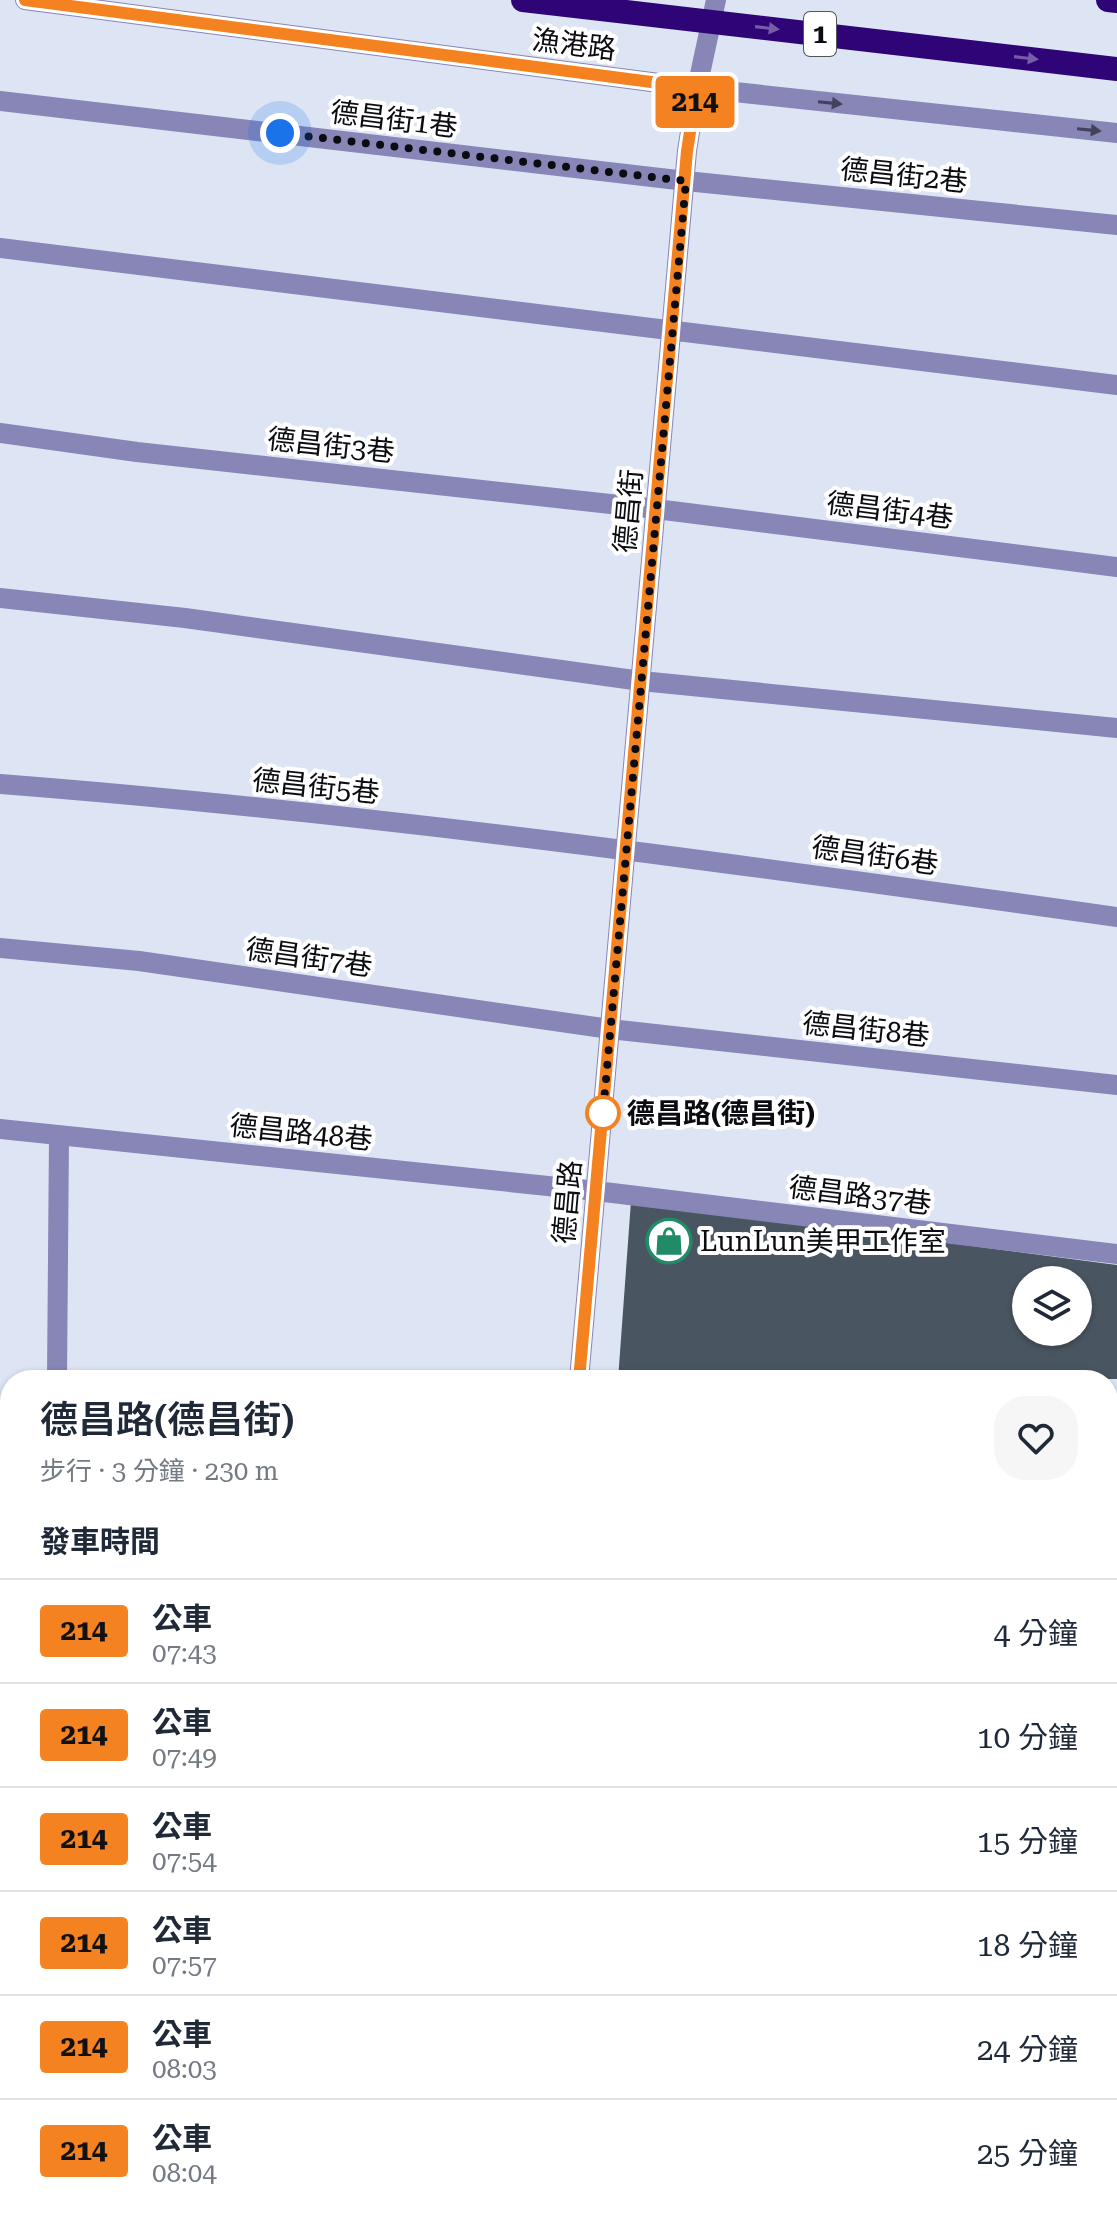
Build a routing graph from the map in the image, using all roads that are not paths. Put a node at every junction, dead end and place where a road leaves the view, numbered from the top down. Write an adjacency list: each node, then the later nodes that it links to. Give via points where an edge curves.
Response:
1 (25, 0): 7 (street, 漁港路)
2 (523, 0): 6 (highway, 1, one-way to 6, bridge)
3 (716, 0): 7 (street, 德昌街)
4 (1108, 0): 5 (highway)
5 (1117, 1)
6 (1117, 69)
7 (697, 88): 9 (street, 漁港路, one-way to 9); 10 (street, 德昌街)
8 (0, 101): 10 (street, 德昌街1巷)
9 (1117, 133)
10 (686, 181): 11 (street, 德昌街2巷); 13 (street, 德昌街)
11 (1117, 225)
12 (0, 248): 13 (street)
13 (672, 330): 14 (street); 16 (street, 德昌街)
14 (1117, 385)
15 (0, 433): 16 (street, 德昌街3巷)
16 (656, 509): 17 (street, 德昌街4巷); 19 (street, 德昌街)
17 (1117, 567)
18 (0, 598): 19 (street)
19 (641, 681): 20 (street); 22 (street, 德昌街)
20 (1117, 728)
21 (0, 784): 22 (street, 德昌街5巷, via 166,797)
22 (626, 849): 23 (street, 德昌街6巷); 25 (street, 德昌街)
23 (1117, 917)
24 (0, 948): 25 (street, 德昌街7巷, via 139,961)
25 (610, 1029): 26 (street, 德昌街8巷); 29 (street, 德昌路)
26 (1117, 1085)
27 (0, 1129): 28 (street, 德昌路48巷)
28 (59, 1135): 29 (street, 德昌路48巷); 31 (street)
29 (596, 1191): 30 (street, 德昌路37巷); 32 (street, 德昌路)
30 (1117, 1254)
31 (57, 1370)
32 (580, 1370)

